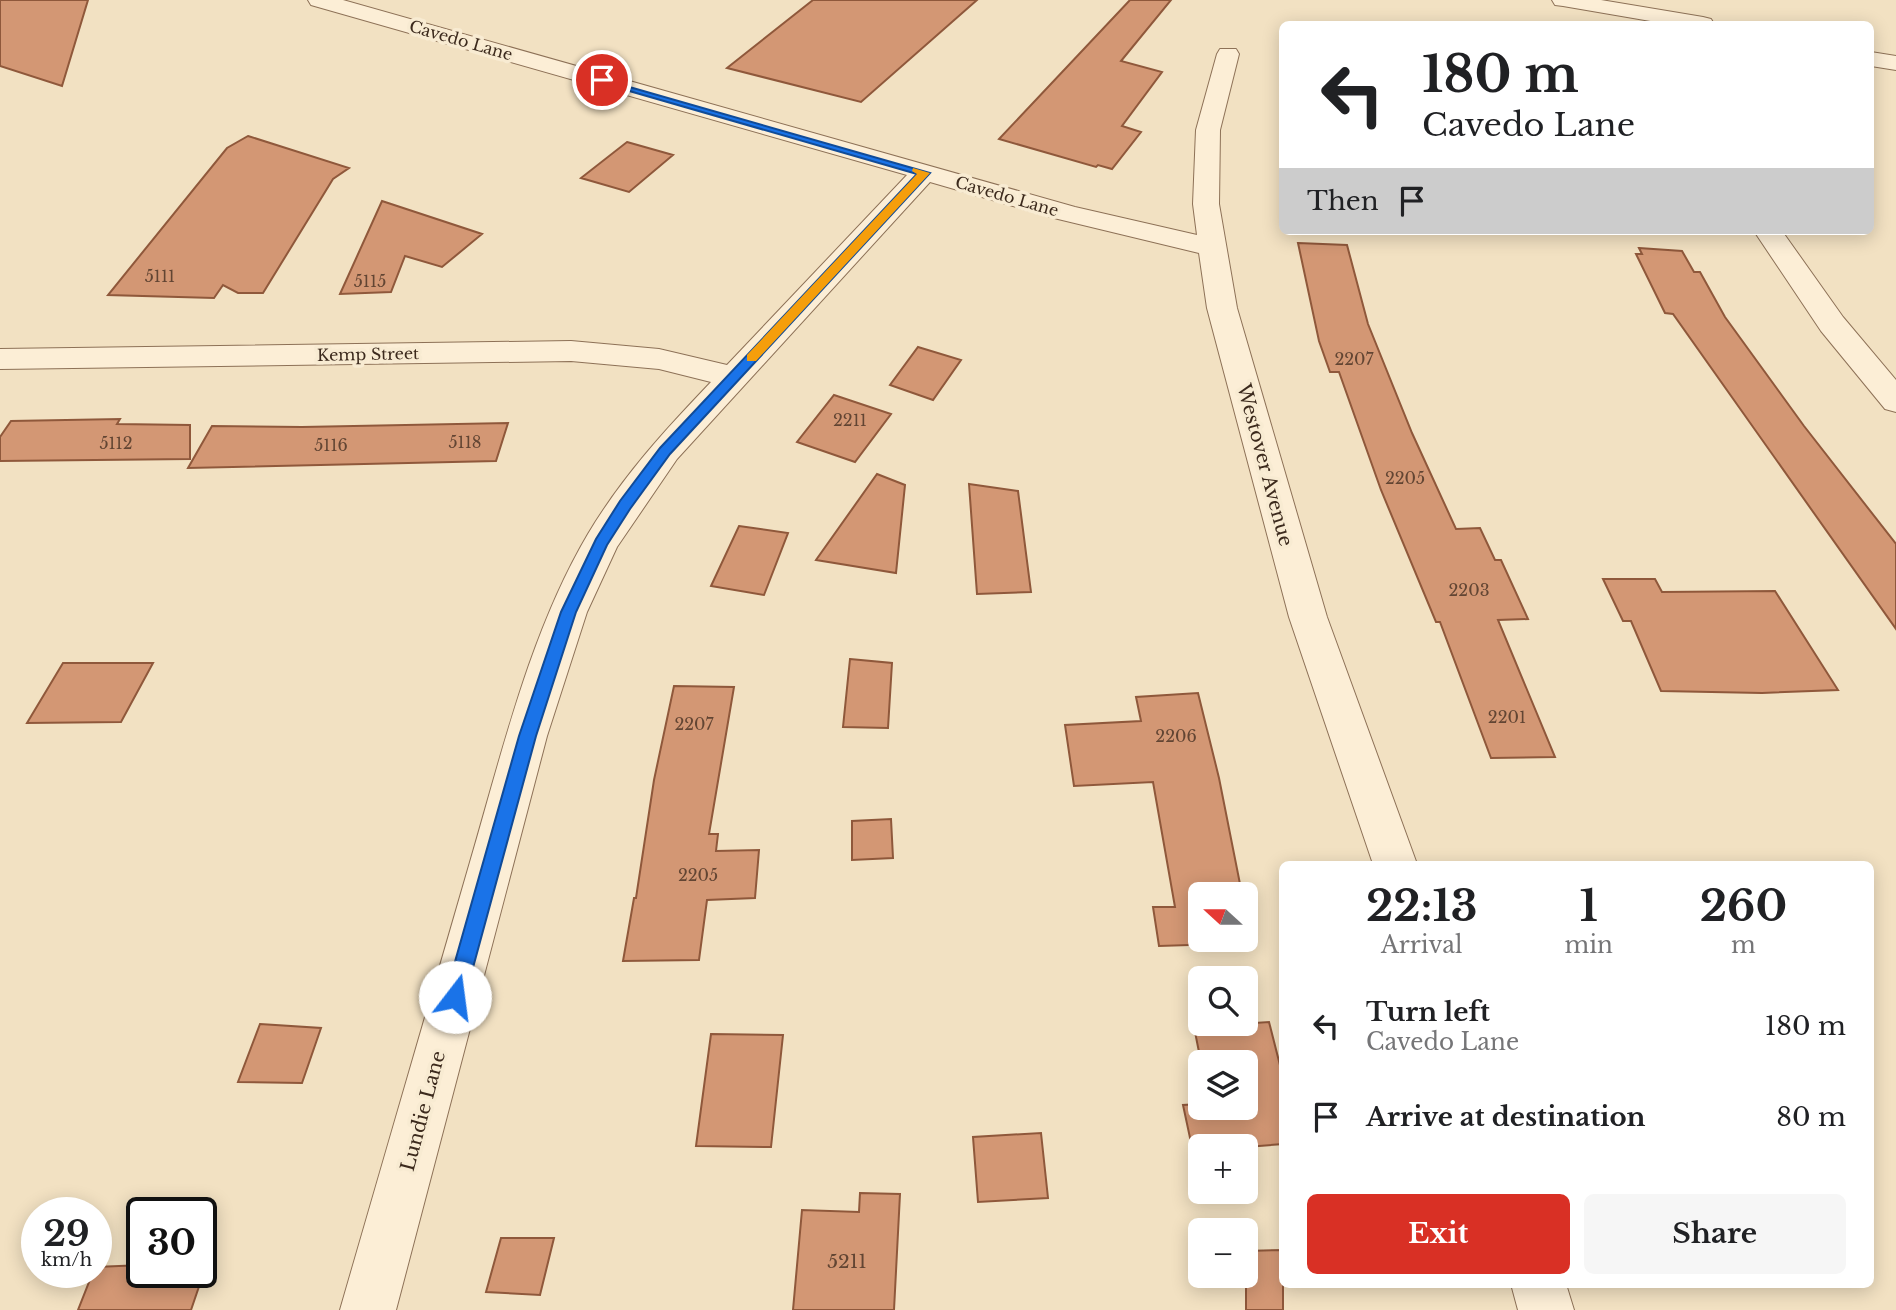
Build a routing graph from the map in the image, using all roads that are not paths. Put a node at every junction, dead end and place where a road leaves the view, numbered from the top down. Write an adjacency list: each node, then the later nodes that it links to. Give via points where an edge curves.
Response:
1 (319, 0): 7 (street, Cavedo Lane)
2 (1563, 0): 3 (street)
3 (1686, 21)
4 (1228, 54): 9 (street, Westover Avenue, via 1209,130 1206,204)
5 (1874, 59): 6 (street)
6 (1896, 63)
7 (924, 173): 9 (street, Cavedo Lane); 11 (street, Lundie Lane)
8 (1771, 235): 12 (street, via 1832,324)
9 (1211, 247): 13 (street, Westover Avenue, via 1222,308 1289,554)
10 (0, 359): 11 (street, Kemp Street, via 571,351 659,359)
11 (734, 377): 15 (street, Lundie Lane, via 665,451 625,505 568,612 527,736)
12 (1896, 401)
13 (1394, 861)
14 (1539, 1288): 16 (street)
15 (368, 1310)
16 (1546, 1310)

